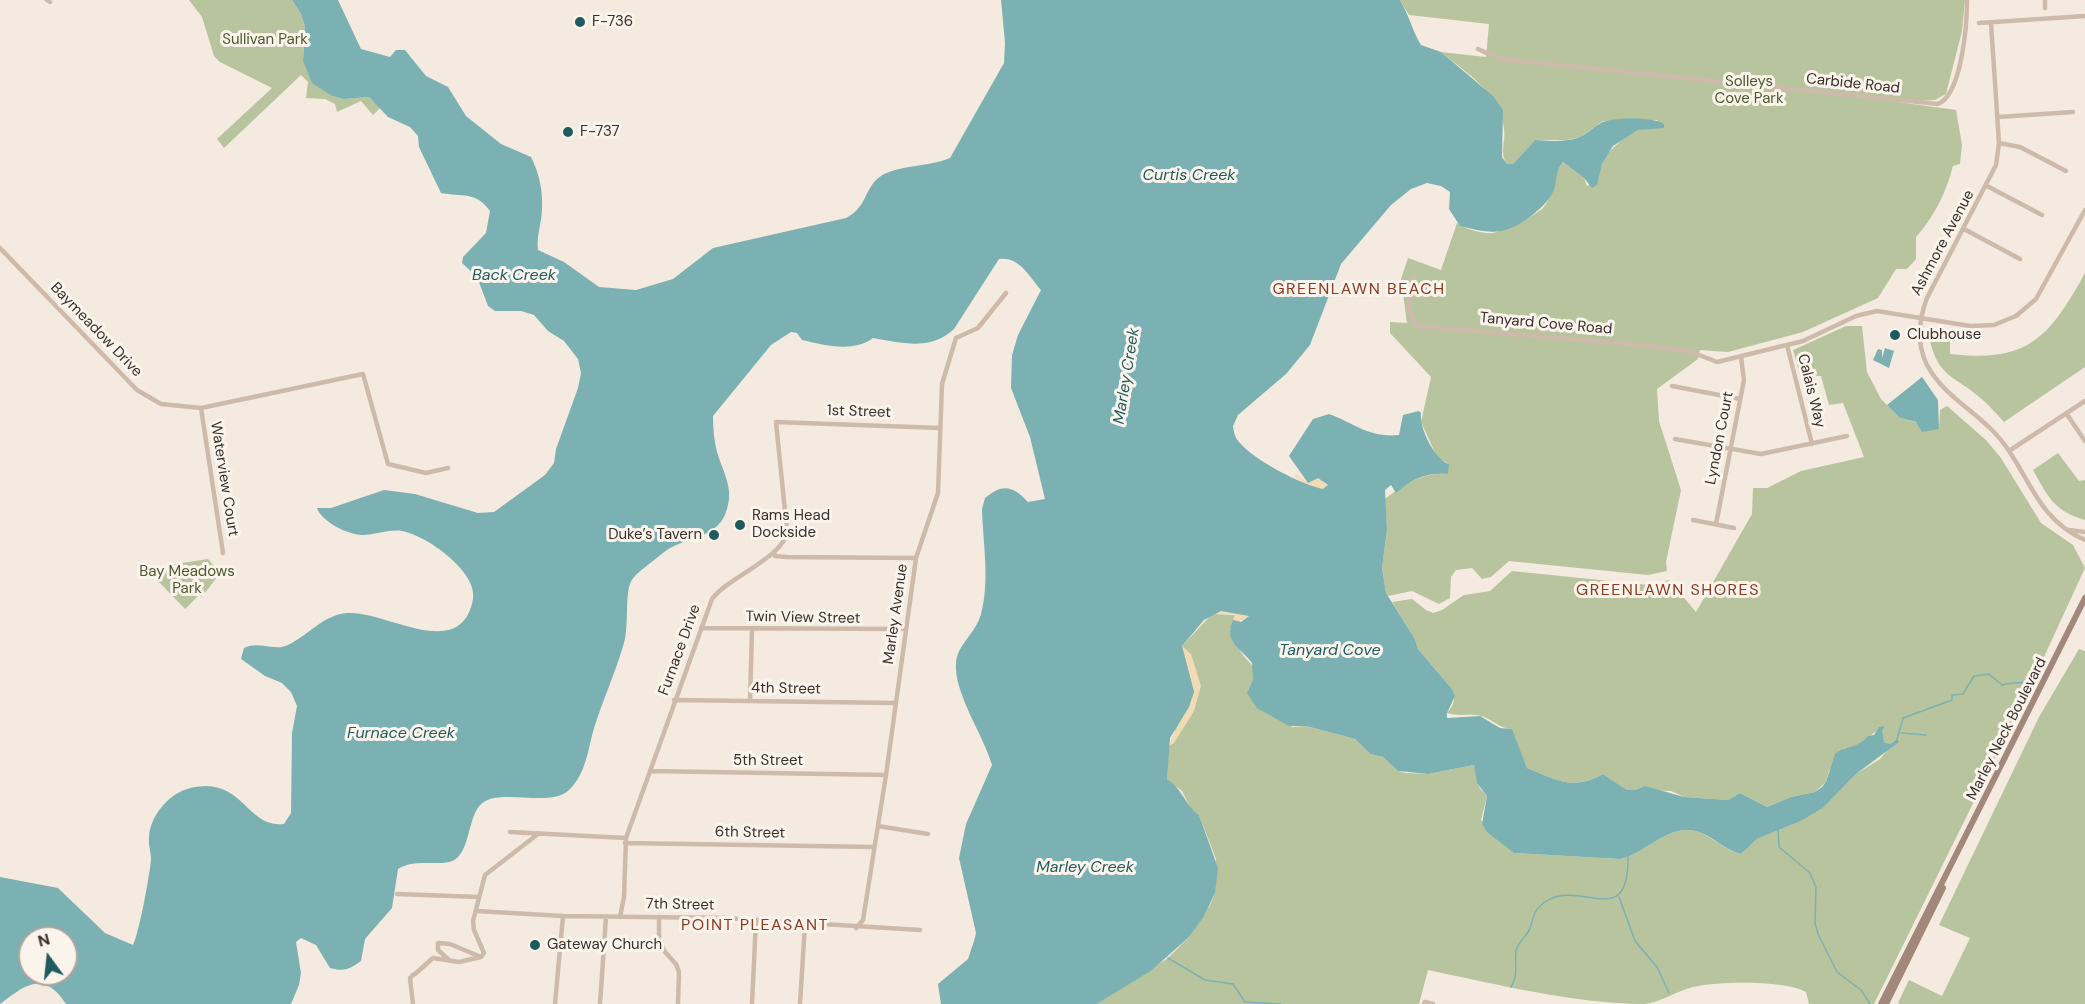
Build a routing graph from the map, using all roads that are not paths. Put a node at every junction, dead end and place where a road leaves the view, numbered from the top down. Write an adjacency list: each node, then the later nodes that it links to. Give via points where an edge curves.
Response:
1 (1967, 0): 7 (street, Carbide Road, via 1965,33 1953,88 1950,96 1938,104 1500,59)
2 (2045, 0): 3 (street)
3 (2045, 8)
4 (2085, 16): 5 (street)
5 (1991, 23): 6 (street); 9 (street, Ashmore Avenue)
6 (1979, 24)
7 (1478, 49)
8 (2073, 112): 9 (street)
9 (1998, 117): 10 (street, Ashmore Avenue)
10 (1999, 143): 11 (street, via 2020,147); 12 (street, Ashmore Avenue, via 1996,165)
11 (2067, 171)
12 (1987, 186): 14 (street); 15 (street, Ashmore Avenue)
13 (2085, 210): 20 (street, via 2043,290 2016,316 1982,327)
14 (2042, 215)
15 (1964, 229): 17 (street); 20 (street, Ashmore Avenue)
16 (0, 248): 26 (street, Baymeadow Drive, via 137,390 161,404)
17 (2020, 259)
18 (1414, 277): 22 (street, Tanyard Cove Road, via 1409,307 1416,326 1641,345 1689,351 1722,361)
19 (1006, 293): 29 (street, Marley Avenue, via 978,328 956,338 942,384)
20 (1921, 317): 21 (street, via 1888,311 1867,313); 35 (street, Ashmore Avenue, via 1922,348 1933,375)
21 (1787, 345): 22 (street); 33 (street, Calais Way)
22 (1741, 357): 24 (street, Lyndon Court, via 1744,373)
23 (1671, 386): 24 (street)
24 (1740, 399): 34 (street, Lyndon Court)
25 (2085, 400): 27 (street)
26 (201, 408): 36 (street, Baymeadow Drive, via 363,374 388,464 426,473); 44 (street, Waterview Court)
27 (2066, 413): 32 (street); 35 (street)
28 (777, 421): 29 (street, 1st Street); 43 (street, Furnace Drive, via 787,531 785,541)
29 (940, 428): 45 (street, Marley Avenue, via 936,501)
30 (1847, 436): 33 (street)
31 (1675, 439): 34 (street)
32 (2085, 441)
33 (1812, 444): 34 (street, via 1771,454)
34 (1730, 449): 38 (street, Lyndon Court)
35 (2009, 451): 40 (street, Ashmore Avenue, via 2039,503)
36 (448, 468)
37 (1693, 520): 38 (street)
38 (1716, 524): 39 (street)
39 (1734, 528)
40 (2069, 530): 41 (street); 42 (street, Ashmore Avenue)
41 (2085, 532)
42 (2085, 540)
43 (774, 552): 45 (street, via 775,556 786,557); 47 (street, Furnace Drive, via 715,593)
44 (223, 553)
45 (916, 558): 49 (street, Marley Avenue)
46 (2085, 598): 61 (main road, Marley Neck Boulevard)
47 (701, 628): 48 (street, Twin View Street); 50 (street, Furnace Drive)
48 (752, 629): 49 (street, Twin View Street); 51 (street)
49 (905, 629): 52 (street, Marley Avenue)
50 (674, 700): 51 (street, 4th Street); 53 (street, Furnace Drive)
51 (750, 701): 52 (street, 4th Street)
52 (896, 704): 54 (street, Marley Avenue)
53 (650, 771): 54 (street, 5th Street); 59 (street, Furnace Drive)
54 (886, 775): 55 (street, Marley Avenue)
55 (878, 826): 58 (street); 60 (street, Marley Avenue)
56 (510, 832): 57 (street, 6th Street)
57 (538, 834): 59 (street, 6th Street); 63 (street, via 489,869)
58 (928, 834)
59 (625, 841): 60 (street, 6th Street); 67 (street, Furnace Drive)
60 (874, 847): 71 (street, Marley Avenue, via 863,920)
61 (1949, 871): 83 (main road, Marley Neck Boulevard); 84 (main road, Marley Neck Boulevard)
62 (397, 894): 63 (street)
63 (479, 897): 64 (street)
64 (476, 911): 65 (street, 7th Street); 73 (street, via 474,930 482,946)
65 (563, 916): 66 (street, 7th Street); 77 (street)
66 (606, 917): 67 (street, 7th Street); 78 (street)
67 (620, 917): 68 (street, 7th Street)
68 (659, 917): 69 (street, 7th Street); 79 (street, via 659,940 679,972)
69 (756, 920): 70 (street, 7th Street); 80 (street)
70 (805, 924): 71 (street, 7th Street); 81 (street)
71 (856, 928): 72 (street, 7th Street)
72 (920, 930)
73 (481, 957): 74 (street); 74 (street, via 438,943 438,950)
74 (450, 962): 76 (street, via 433,958 410,978)
75 (1425, 1003): 82 (street)
76 (413, 1004)
77 (555, 1004)
78 (600, 1004)
79 (678, 1004)
80 (752, 1004)
81 (800, 1004)
82 (1433, 1004)
83 (1881, 1004)
84 (1886, 1004)

